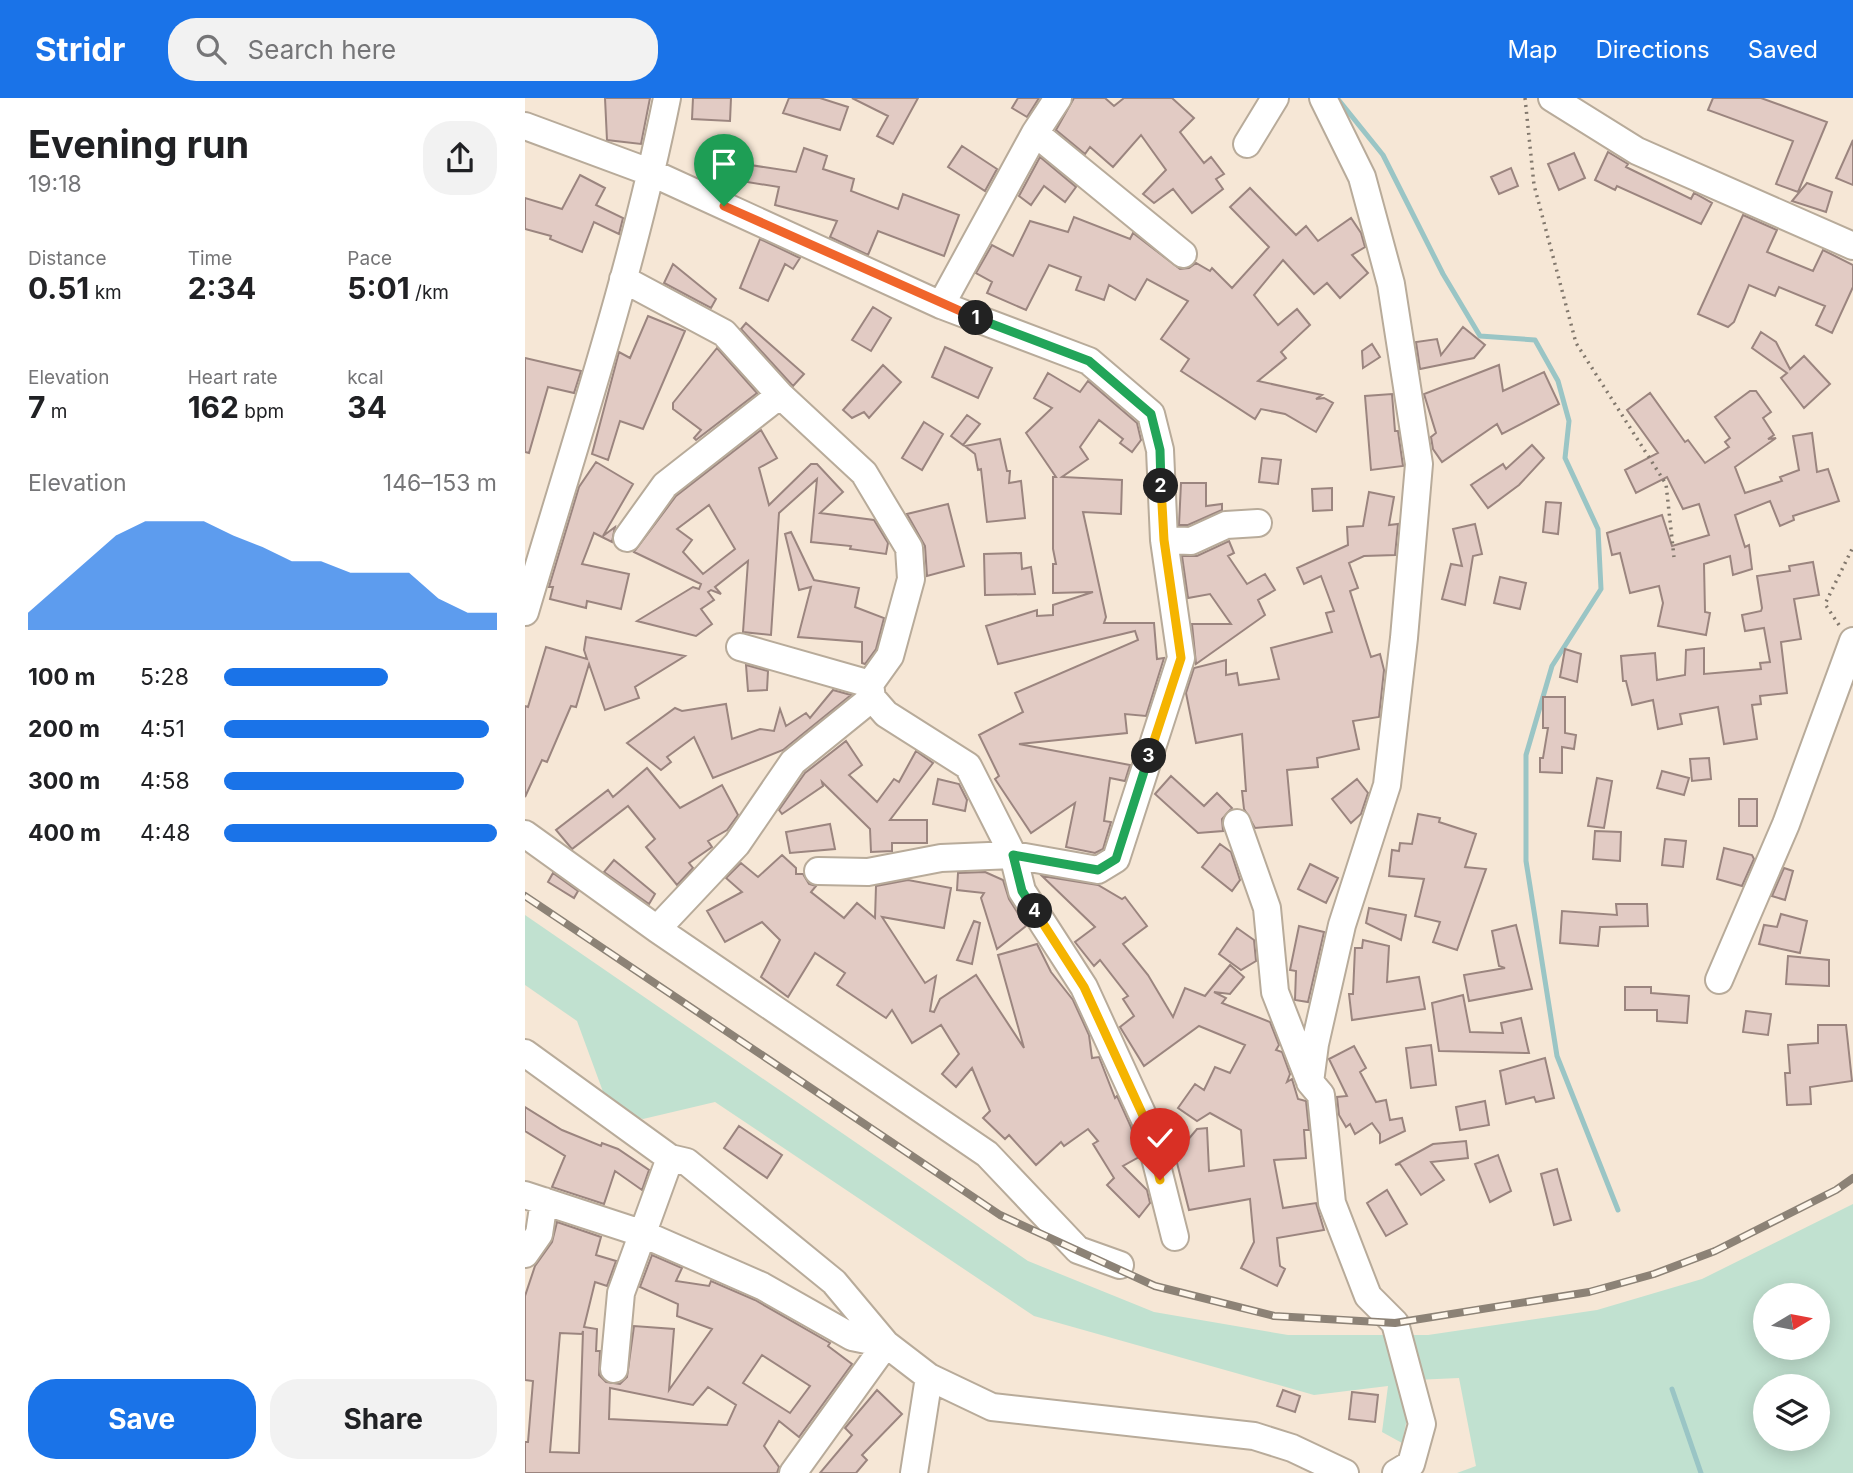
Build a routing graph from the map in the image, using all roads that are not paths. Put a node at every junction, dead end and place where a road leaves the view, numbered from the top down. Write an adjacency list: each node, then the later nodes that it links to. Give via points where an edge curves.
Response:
1 (667, 98): 9 (street)
2 (1058, 98): 7 (street)
3 (1275, 98): 8 (street)
4 (1323, 98): 29 (street, via 1362,177 1391,284 1419,464 1387,785 1342,925)
5 (1552, 98): 10 (street, via 1637,151)
6 (525, 126): 9 (street)
7 (1035, 133): 11 (street); 13 (street)
8 (1247, 144)
9 (652, 173): 12 (street); 13 (street)
10 (1853, 246)
11 (1183, 254)
12 (623, 279): 14 (street, via 724,333); 18 (street)
13 (941, 305): 17 (street, via 1089,361 1151,414 1160,450)
14 (780, 395): 16 (street, via 665,485); 21 (street, via 864,474 909,548 911,579 890,656)
15 (1258, 523): 17 (street, via 1226,526 1191,541)
16 (627, 538)
17 (1164, 540): 24 (street, via 1181,658 1116,859 1098,870)
18 (525, 612)
19 (1852, 643): 27 (street, via 1786,824)
20 (740, 646): 21 (street)
21 (871, 691): 24 (street, via 886,714 968,766); 26 (street, via 793,762 737,844)
22 (1237, 823): 29 (street, via 1267,908 1275,992)
23 (525, 834): 26 (street)
24 (1013, 855): 25 (street, via 941,858 868,872); 33 (street, via 1022,891 1084,987 1146,1122)
25 (818, 871)
26 (657, 929): 35 (street, via 987,1154 1078,1250)
27 (1720, 980)
28 (525, 1053): 30 (street)
29 (1310, 1082): 42 (street, via 1321,1095 1332,1203 1368,1296 1395,1323 1422,1424 1411,1464)
30 (670, 1158): 32 (street); 36 (street, via 687,1162 834,1282)
31 (534, 1198): 32 (street); 34 (street, via 539,1234)
32 (641, 1233): 36 (street, via 762,1286 852,1336); 37 (street, via 621,1293)
33 (1175, 1237)
34 (525, 1254)
35 (1120, 1265)
36 (886, 1344): 38 (street); 39 (street)
37 (614, 1369)
38 (929, 1377): 40 (street); 41 (street, via 992,1407 1254,1436)
39 (793, 1473)
40 (914, 1473)
41 (1345, 1473)
42 (1396, 1473)

